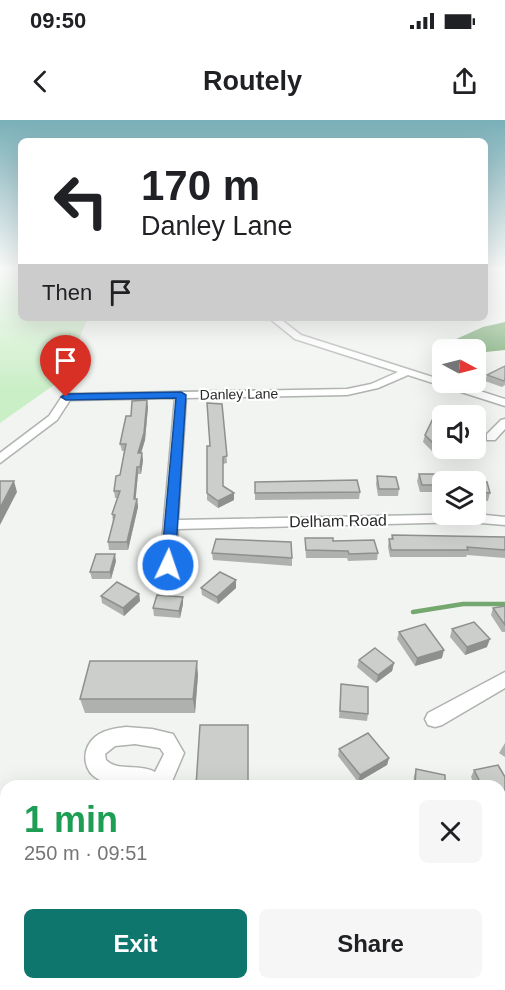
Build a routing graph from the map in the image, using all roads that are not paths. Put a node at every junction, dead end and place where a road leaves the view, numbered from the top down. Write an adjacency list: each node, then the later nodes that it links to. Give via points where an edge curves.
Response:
1 (277, 321): 2 (street, via 298,337)
2 (407, 372): 3 (street, Danley Lane, via 347,392); 4 (street)
3 (181, 395): 7 (street, Danley Lane, via 66,397 53,418); 9 (street)
4 (505, 403)
5 (505, 422): 6 (street)
6 (491, 437)
7 (0, 459)
8 (505, 521): 9 (street, Delham Road)
9 (170, 525): 10 (street)
10 (168, 565)
11 (505, 679): 12 (street)
12 (435, 719)
13 (151, 780): 14 (street, via 141,775 108,774 96,764 95,752 106,740 121,737 166,740 174,753)
14 (163, 780)

